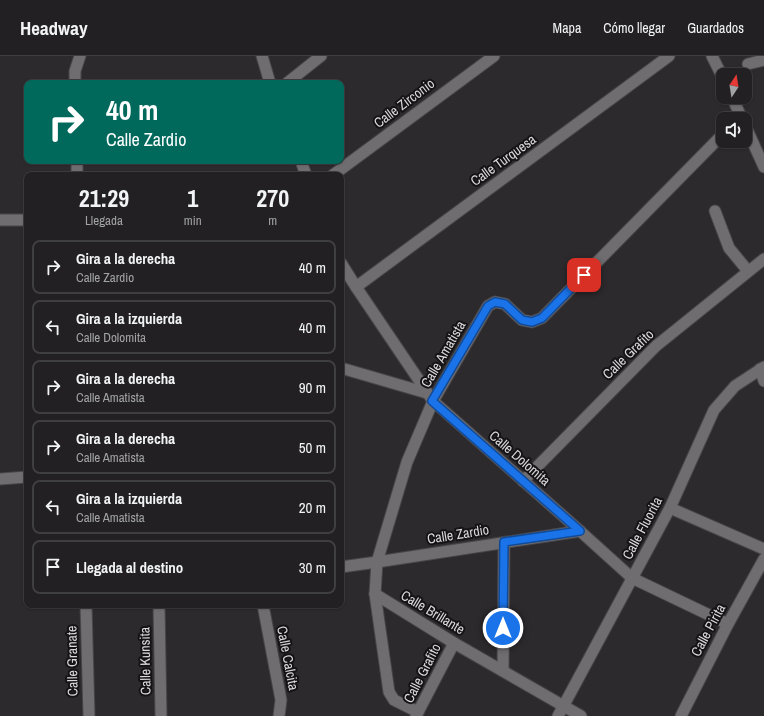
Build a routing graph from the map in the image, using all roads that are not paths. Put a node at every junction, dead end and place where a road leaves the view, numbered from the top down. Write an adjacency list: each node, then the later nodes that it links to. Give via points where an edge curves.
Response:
1 (80, 56): 10 (street, via 75,71)
2 (262, 56): 11 (street)
3 (321, 56): 12 (street)
4 (494, 56): 16 (street, Calle Zirconio)
5 (669, 56): 23 (street, Calle Turquesa)
6 (712, 56): 9 (street)
7 (764, 60): 8 (street)
8 (748, 64)
9 (718, 68)
10 (76, 80)
11 (269, 80)
12 (291, 80)
13 (716, 141): 27 (street, Calle Amatista, via 542,318 532,322 522,320 505,304 495,302 488,306)
14 (752, 142): 15 (street)
15 (764, 167)
16 (337, 172)
17 (715, 211): 22 (street, via 729,248)
18 (0, 220): 19 (street)
19 (24, 220)
20 (764, 259): 22 (street, Calle Grafito)
21 (344, 269): 23 (street, Calle Dolomita)
22 (748, 272): 30 (street, Calle Grafito, via 656,346)
23 (356, 287): 27 (street, Calle Dolomita)
24 (762, 368): 26 (street); 31 (street, Calle Fluorita, via 736,386 714,410)
25 (344, 369): 27 (street)
26 (764, 381)
27 (430, 397): 30 (street, Calle Dolomita); 36 (street, Calle Amatista, via 407,462)
28 (24, 478): 29 (street)
29 (0, 479)
30 (523, 481): 32 (street, Calle Dolomita)
31 (670, 508): 34 (street); 38 (street, Calle Fluorita)
32 (580, 531): 33 (street, Calle Zardio); 38 (street, Calle Dolomita)
33 (504, 542): 36 (street, Calle Zardio); 45 (street)
34 (764, 549)
35 (764, 559): 43 (street, Calle Pirita)
36 (377, 562): 37 (street, Calle Zardio); 39 (street, Calle Amatista)
37 (344, 567)
38 (632, 578): 43 (street, Calle Dolomita); 46 (street, Calle Fluorita)
39 (374, 594): 44 (street, Calle Brillante); 47 (street, Calle Amatista, via 389,692 394,700)
40 (86, 608): 48 (street, Calle Granate)
41 (159, 608): 49 (street, Calle Kunsita)
42 (264, 608): 50 (street, Calle Calcita, via 281,700)
43 (728, 624): 53 (street, Calle Pirita)
44 (454, 643): 45 (street, Calle Brillante); 47 (street, Calle Grafito)
45 (503, 671): 46 (street, Calle Brillante)
46 (564, 706): 51 (street, Calle Fluorita); 52 (street, Calle Brillante)
47 (417, 714)
48 (88, 716)
49 (161, 716)
50 (279, 716)
51 (558, 716)
52 (581, 716)
53 (681, 716)

